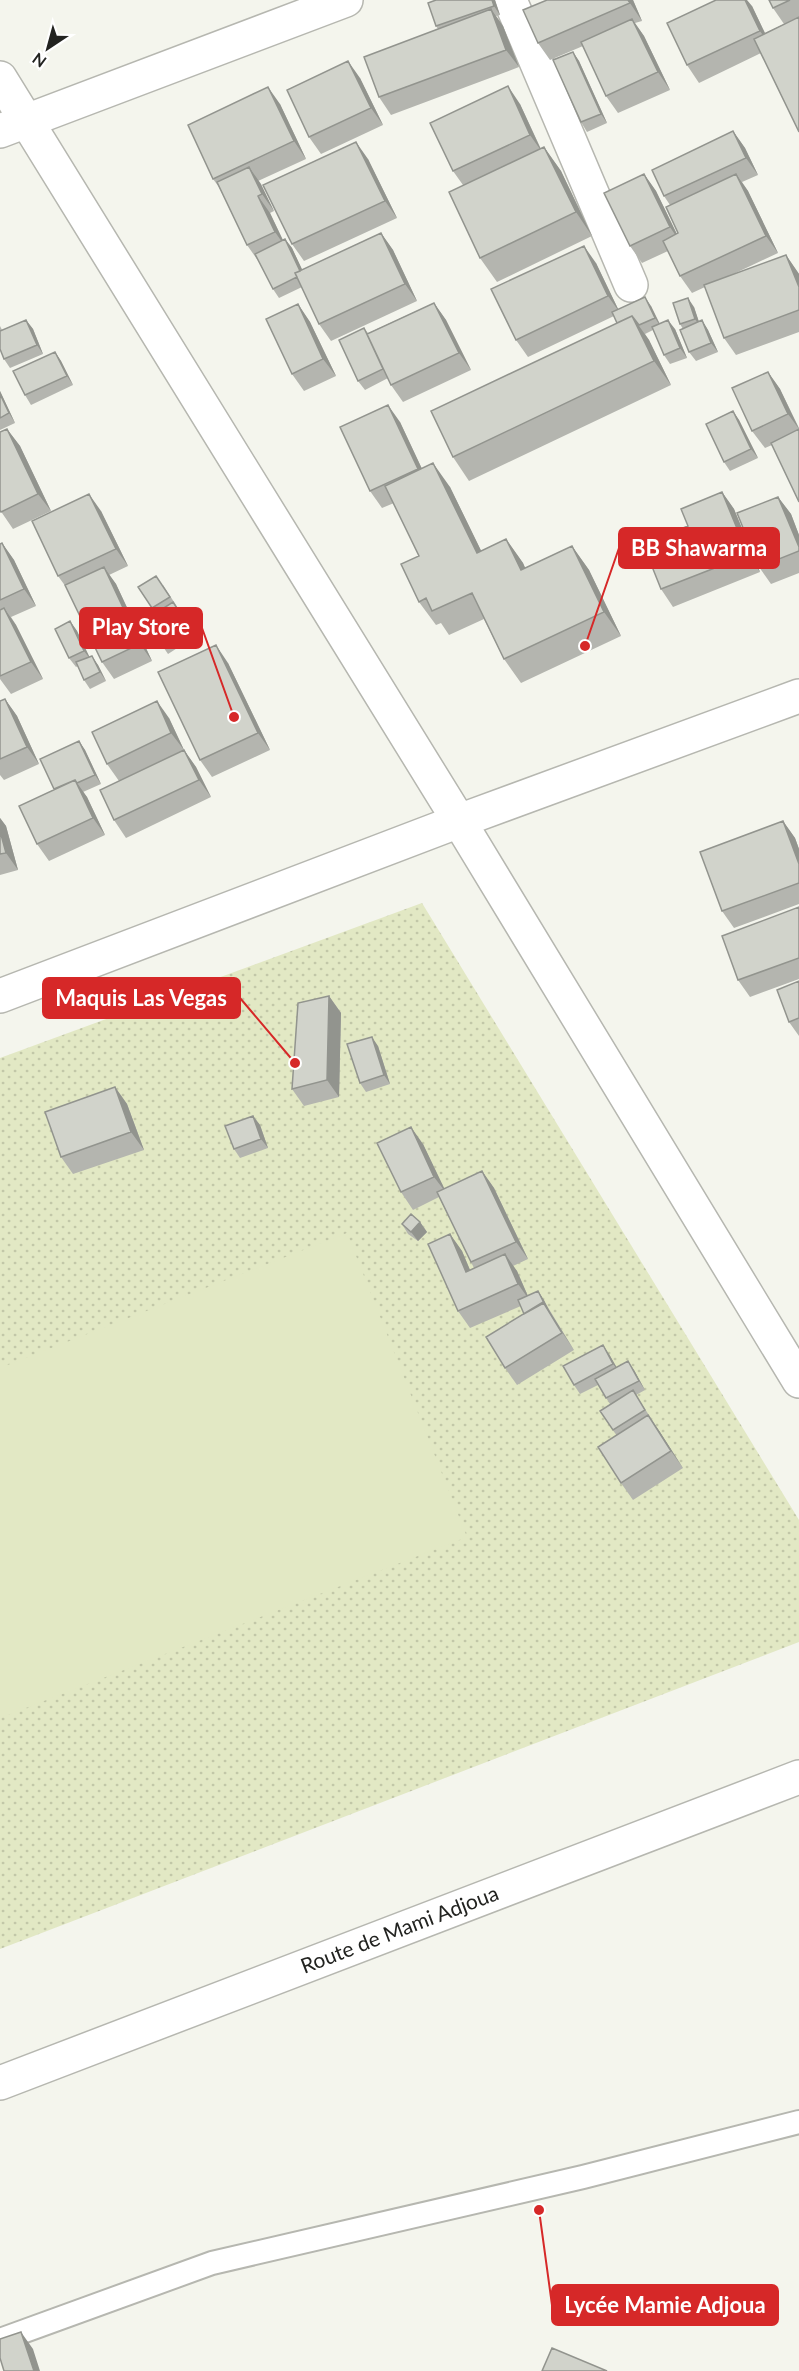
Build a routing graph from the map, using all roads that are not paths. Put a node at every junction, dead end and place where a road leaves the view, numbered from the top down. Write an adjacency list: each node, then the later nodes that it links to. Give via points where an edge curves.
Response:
1 (346, 0): 4 (street)
2 (510, 0): 5 (street)
3 (0, 78): 4 (street)
4 (13, 126): 7 (street)
5 (631, 285)
6 (799, 696): 7 (street)
7 (459, 821): 8 (street); 9 (street)
8 (0, 996)
9 (799, 1381)
10 (799, 1777): 11 (street, Route de Mami Adjoua)
11 (0, 2083)
12 (799, 2122): 13 (lane, via 583,2177 212,2263)
13 (0, 2340)

